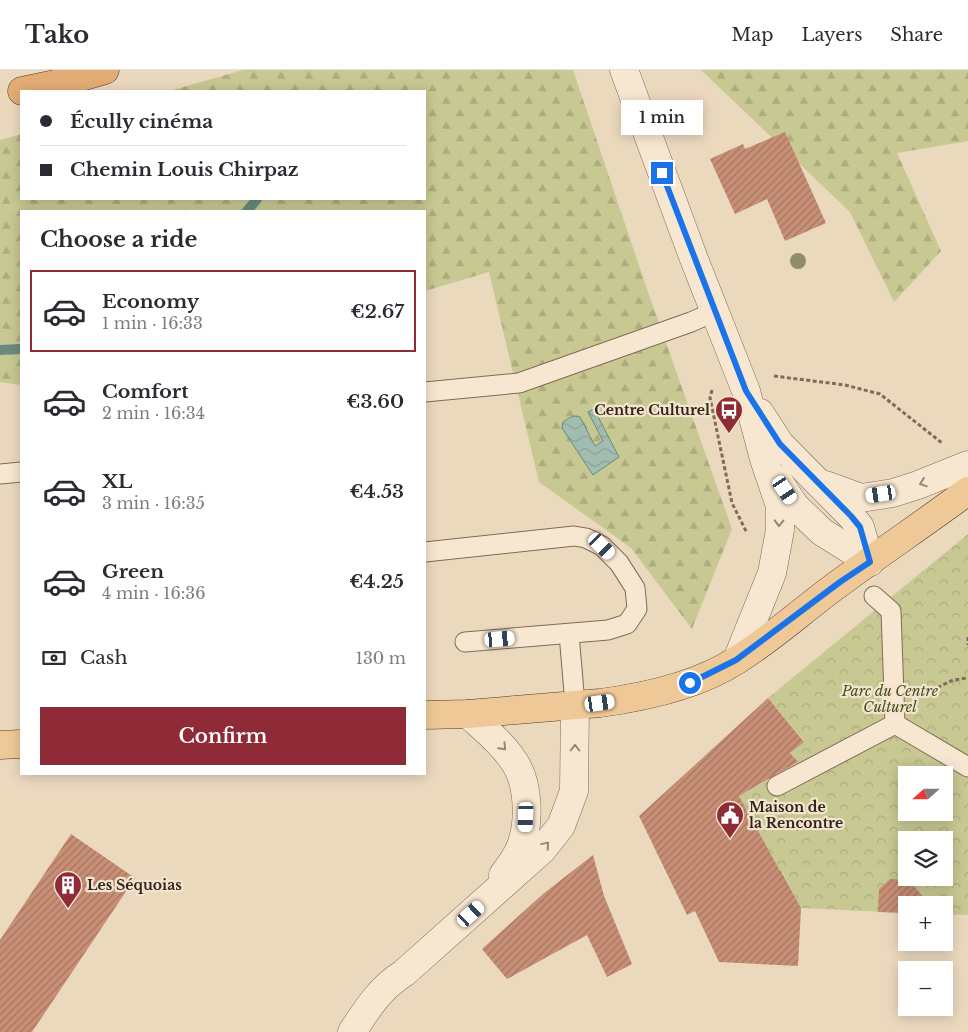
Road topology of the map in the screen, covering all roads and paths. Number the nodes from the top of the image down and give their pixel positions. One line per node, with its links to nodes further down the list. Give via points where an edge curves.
1 (106, 70): 3 (highway)
2 (624, 70): 6 (street)
3 (27, 90)
4 (20, 91): 5 (highway)
5 (0, 96)
6 (716, 311): 8 (street); 9 (lane, via 519,383)
7 (771, 375): 10 (path, via 845,385 880,394)
8 (746, 391): 11 (street); 15 (street, via 780,444)
9 (426, 392)
10 (945, 446)
11 (764, 459): 18 (street, via 795,506 822,532); 24 (street, one-way to 24, via 780,506 780,530 772,573)
12 (968, 465): 15 (street, one-way to 15, via 893,493 861,498)
13 (20, 472): 14 (lane)
14 (0, 474)
15 (819, 483): 18 (street, via 860,527)
16 (968, 491): 18 (main road)
17 (426, 552): 20 (lane, via 574,536 602,546 619,563 635,588 637,609 627,624 608,630)
18 (870, 562): 24 (main road)
19 (874, 596): 30 (lane, via 891,611)
20 (569, 634): 22 (lane); 27 (lane)
21 (968, 637): 23 (path)
22 (465, 642)
23 (968, 645)
24 (736, 660): 27 (main road, via 690,683 622,700)
25 (968, 678): 26 (path, via 953,680)
26 (911, 700)
27 (575, 704): 28 (main road); 35 (street, one-way to 27, via 542,850 561,826 574,792)
28 (468, 714): 29 (main road); 35 (street, one-way to 35, via 515,762 521,775 526,806 522,845)
29 (426, 715)
30 (896, 724): 33 (lane); 34 (lane)
31 (20, 744): 32 (main road)
32 (0, 745)
33 (968, 767)
34 (777, 786)
35 (484, 902): 36 (street, via 404,973 389,982)
36 (352, 1032)

